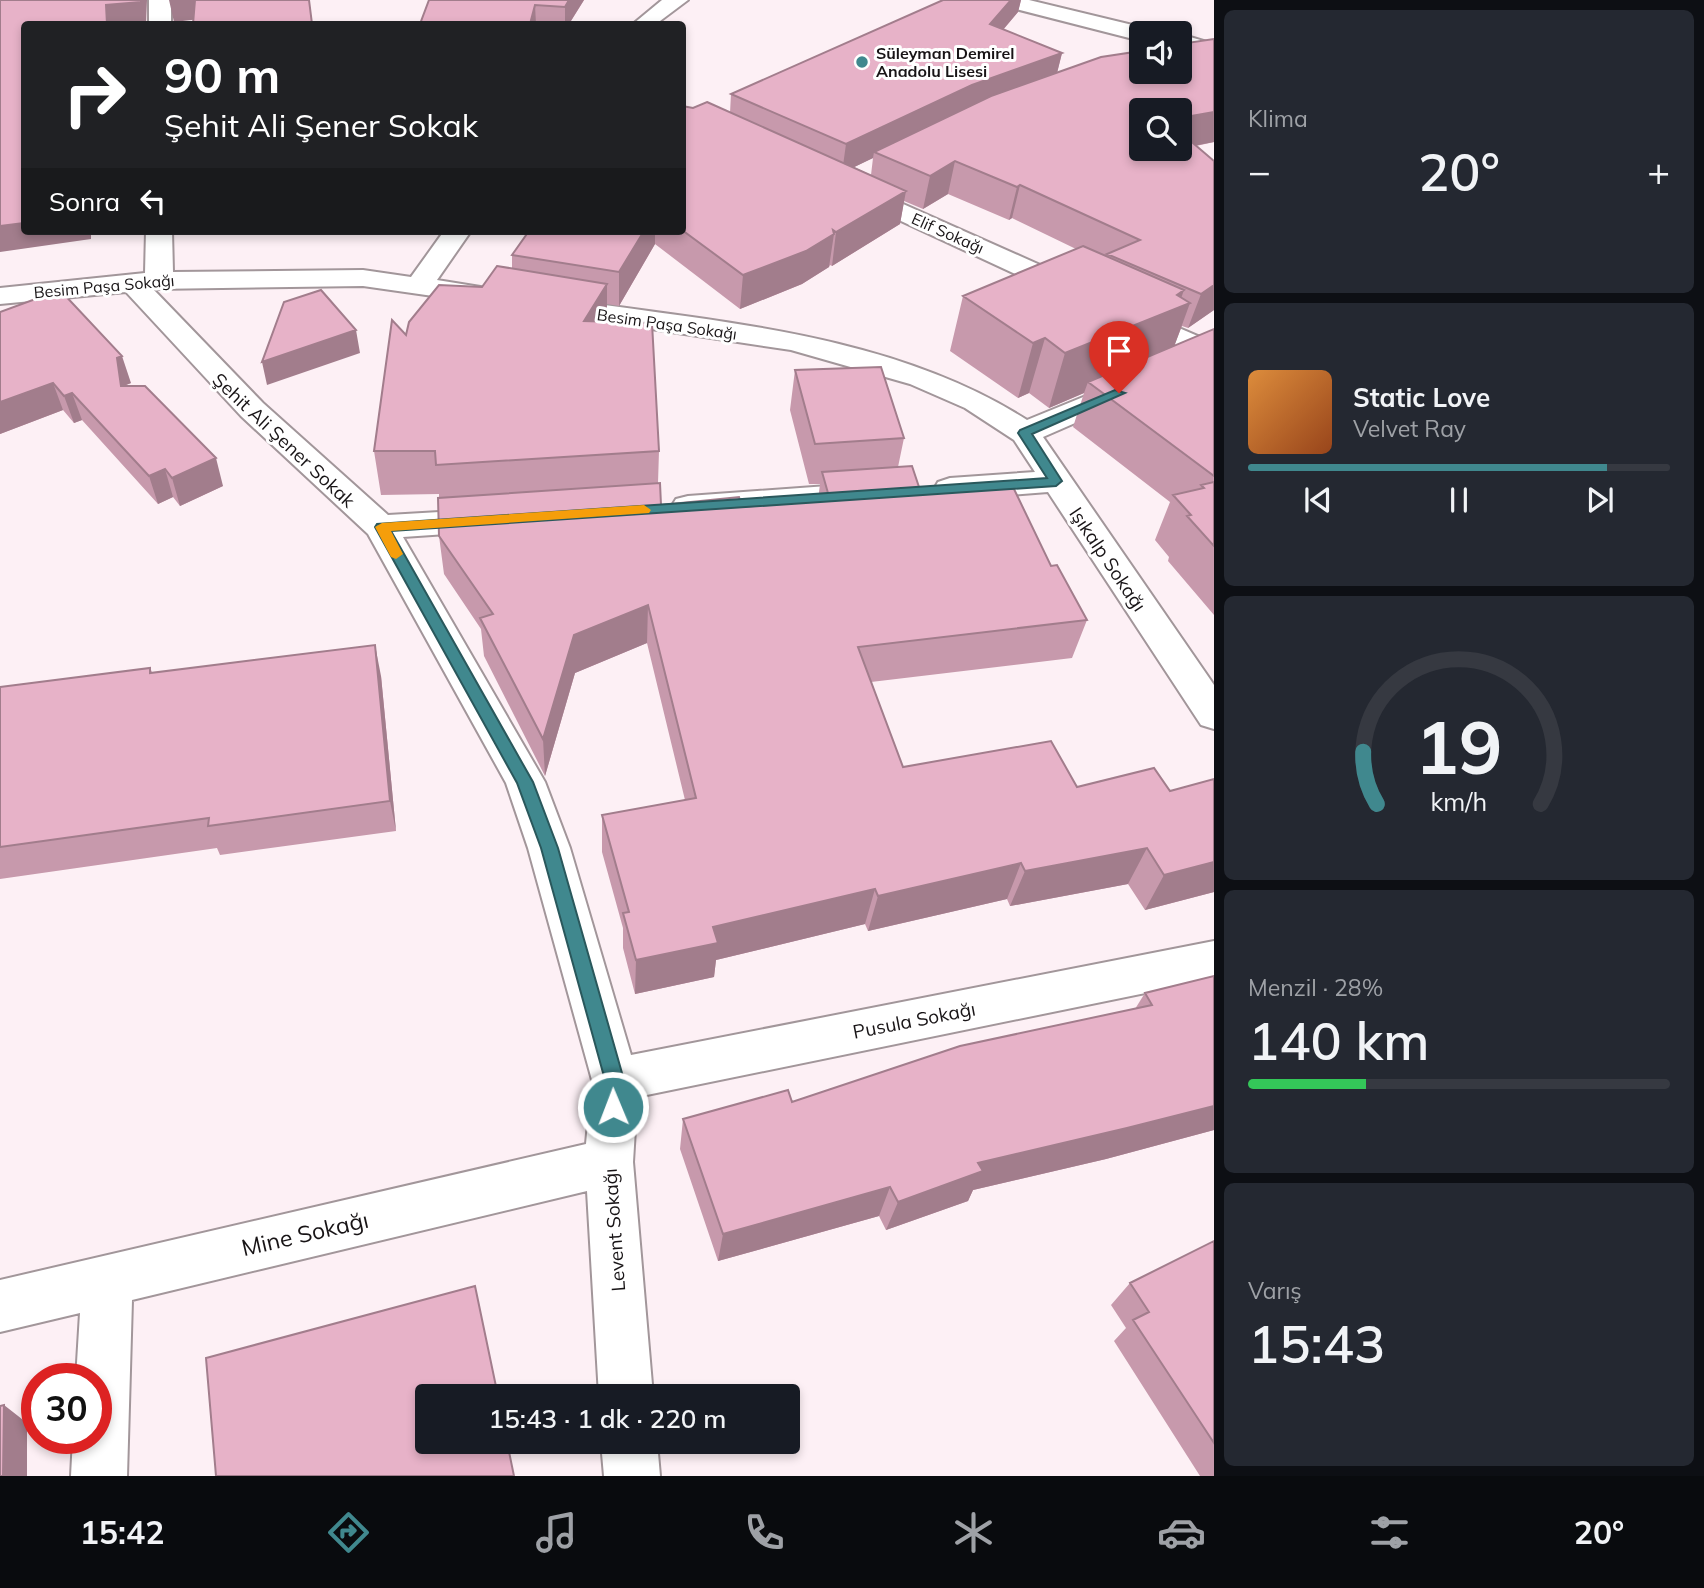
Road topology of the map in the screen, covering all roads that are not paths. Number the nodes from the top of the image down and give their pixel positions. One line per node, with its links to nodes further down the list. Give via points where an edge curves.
1 (160, 0): 4 (street)
2 (677, 0): 5 (street)
3 (1003, 0): 6 (street)
4 (160, 21)
5 (648, 21)
6 (1129, 31)
7 (1214, 37): 8 (street)
8 (1192, 41)
9 (1192, 46): 10 (street)
10 (1214, 51)
11 (867, 173): 17 (street, Elif Sokağı, via 837,182)
12 (158, 235): 14 (street)
13 (455, 235): 15 (street)
14 (146, 281): 15 (street, Besim Paşa Sokağı, via 363,278); 16 (street, Besim Paşa Sokağı); 22 (street, Şehit Ali Şener Sokak, via 209,369 335,489)
15 (420, 284): 18 (street, Besim Paşa Sokağı, via 794,342 921,378 976,401)
16 (0, 296)
17 (1214, 354): 18 (street)
18 (1025, 433): 19 (street, Işıkalp Sokağı)
19 (1056, 481): 20 (street); 23 (street, Işıkalp Sokağı)
20 (657, 509)
21 (519, 518): 22 (street)
22 (382, 527): 25 (street, Levent Sokağı, via 525,782 549,848)
23 (1214, 715)
24 (1214, 960): 25 (street, Pusula Sokağı)
25 (615, 1080): 26 (street, Levent Sokağı)
26 (609, 1161): 27 (street, Mine Sokağı); 29 (street, Levent Sokağı)
27 (107, 1281): 28 (street, Mine Sokağı); 31 (street)
28 (0, 1306)
29 (625, 1384)
30 (630, 1454): 32 (street)
31 (99, 1476)
32 (632, 1476)

